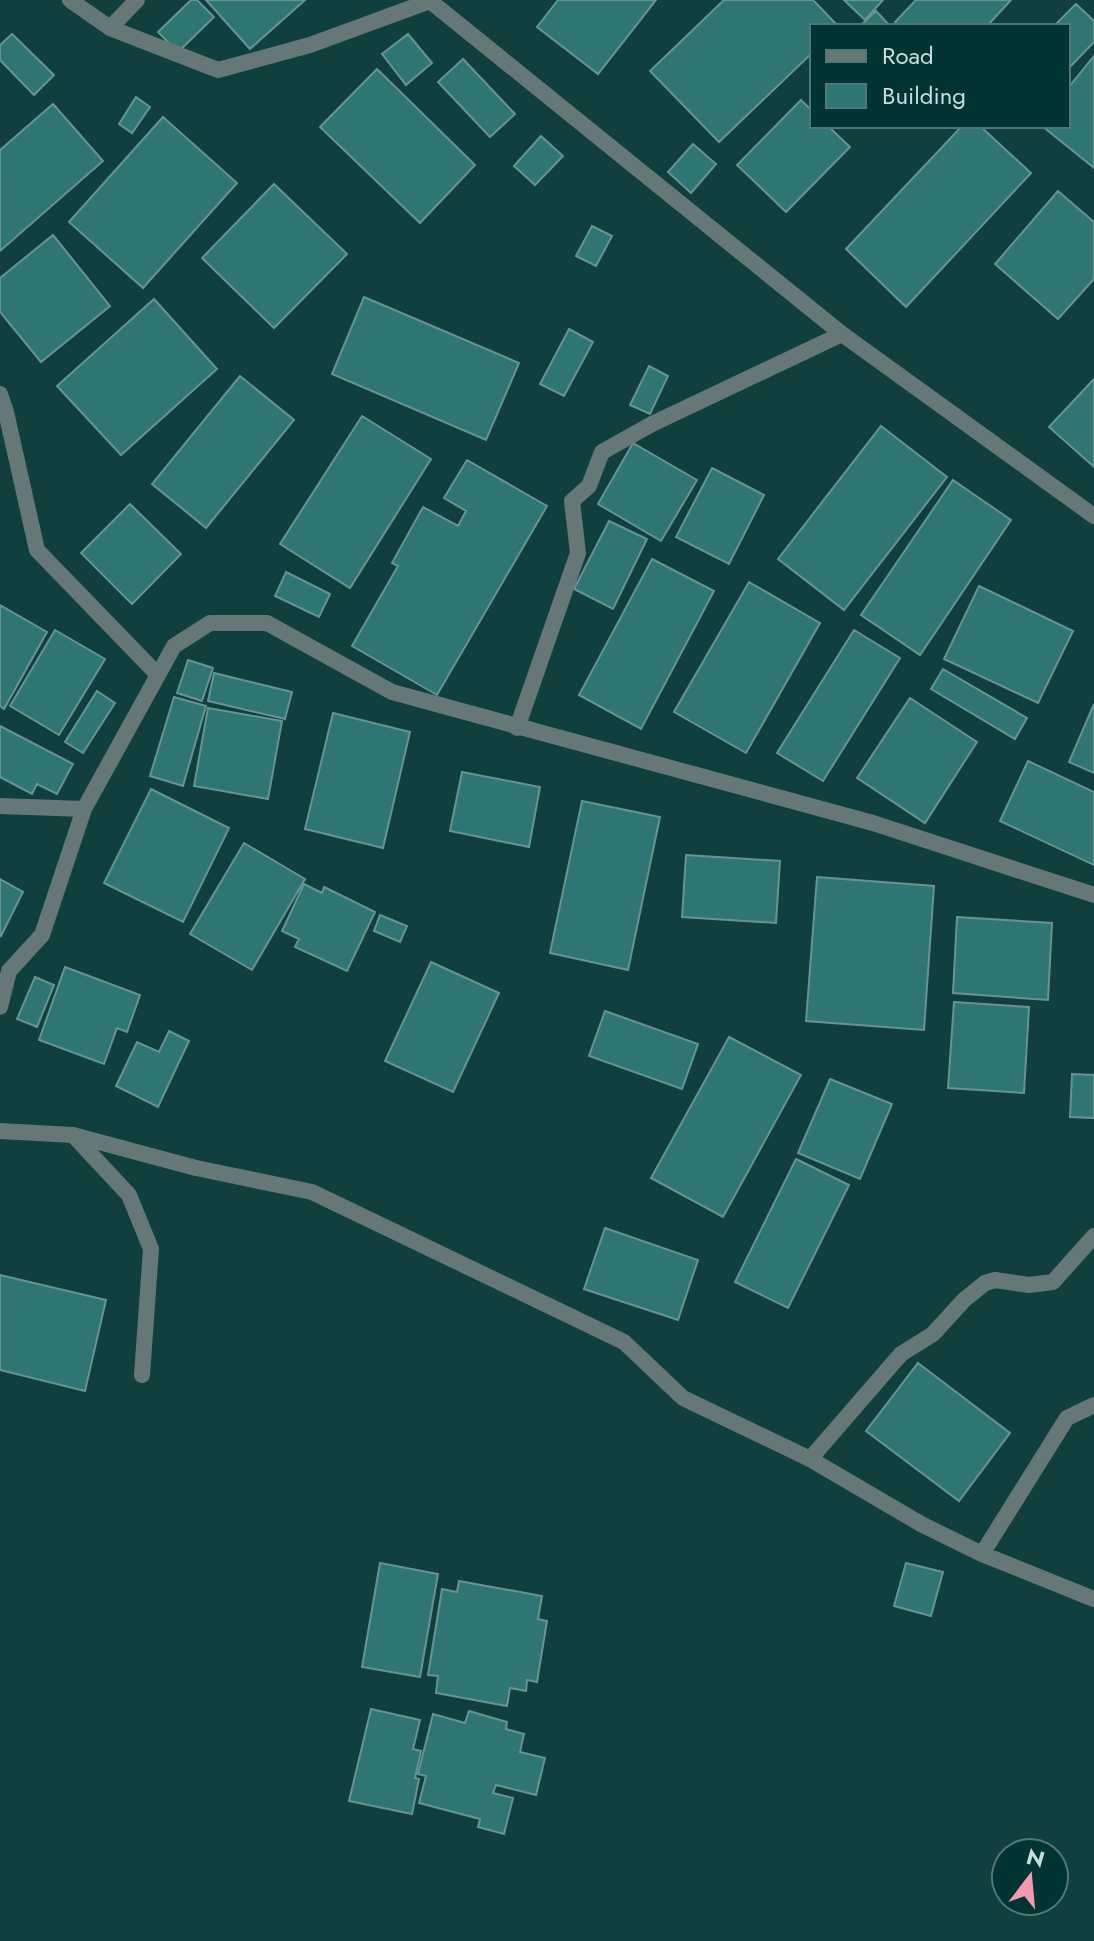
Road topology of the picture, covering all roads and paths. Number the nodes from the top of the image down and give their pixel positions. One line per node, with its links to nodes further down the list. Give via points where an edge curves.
1 (70, 0): 3 (street)
2 (137, 0): 3 (street)
3 (110, 28): 4 (street, via 218,70 310,45 430,1)
4 (842, 334): 6 (street); 8 (street, via 602,452 589,486 572,501 578,553)
5 (0, 394): 7 (street, via 37,550)
6 (1094, 516)
7 (158, 675): 8 (street, via 174,646 210,623 267,623 392,692); 10 (street)
8 (517, 728): 11 (street, via 873,823)
9 (0, 806): 10 (street)
10 (84, 809): 12 (street, via 42,935 9,971)
11 (1094, 895)
12 (0, 1007)
13 (0, 1131): 14 (street)
14 (73, 1135): 16 (street, via 129,1195 151,1249); 18 (street, via 312,1192 624,1342 683,1398)
15 (1094, 1236): 18 (street, via 1053,1282 985,1283 933,1334 901,1354)
16 (142, 1375)
17 (1094, 1405): 19 (street, via 1067,1418)
18 (810, 1459): 19 (street)
19 (982, 1554): 20 (street)
20 (1094, 1599)

